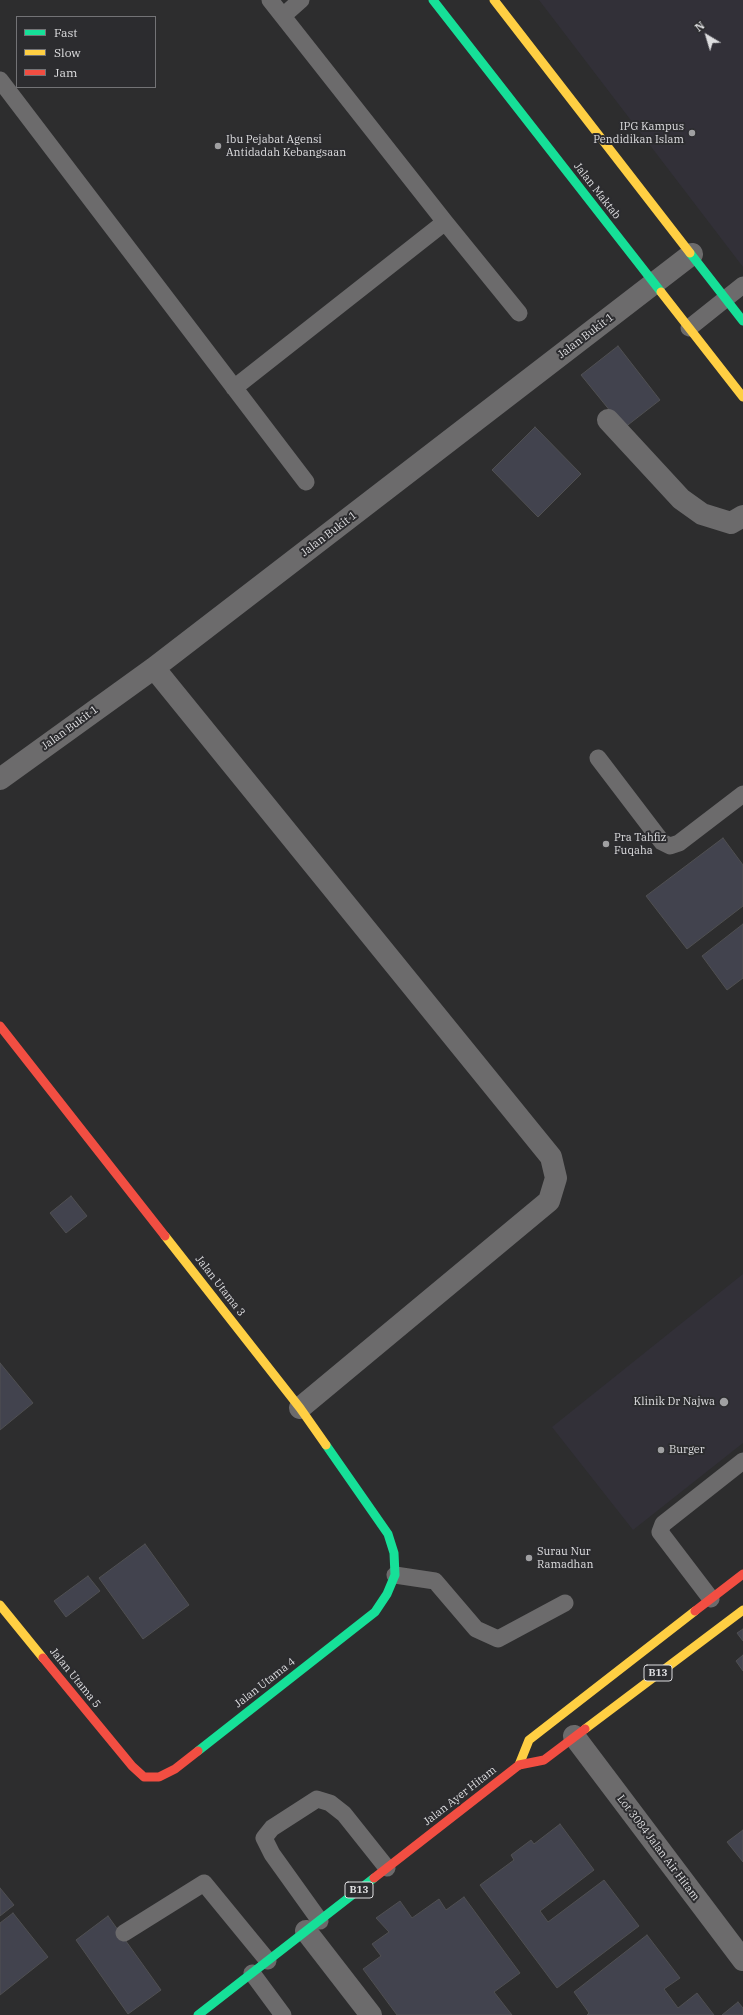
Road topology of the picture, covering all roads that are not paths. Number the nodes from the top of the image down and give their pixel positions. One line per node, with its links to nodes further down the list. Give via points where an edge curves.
1 (270, 0): 5 (lane)
2 (301, 0): 5 (lane)
3 (433, 0): 9 (street, Jalan Maktab)
4 (494, 0): 8 (street)
5 (283, 16): 7 (lane)
6 (0, 80): 16 (lane)
7 (445, 222): 12 (lane); 16 (lane)
8 (692, 254): 9 (street, Jalan Bukit 1); 11 (street)
9 (655, 284): 14 (street, Jalan Maktab); 21 (street, Jalan Bukit 1)
10 (743, 285): 11 (lane)
11 (726, 298): 13 (street); 14 (lane)
12 (519, 313)
13 (743, 321)
14 (689, 328): 15 (street, Jalan Maktab)
15 (737, 378): 17 (street, Jalan Maktab)
16 (234, 388): 19 (lane)
17 (743, 397)
18 (608, 420): 20 (street, via 681,499 702,514 731,523)
19 (306, 482)
20 (743, 516)
21 (154, 668): 23 (street, Jalan Bukit 1); 26 (street, via 551,1157 556,1178 548,1201)
22 (598, 758): 24 (lane, via 662,842 670,846 679,843)
23 (0, 779)
24 (743, 794)
25 (0, 1026): 26 (street, Jalan Utama 3)
26 (300, 1408): 29 (street, Jalan Utama 3, via 388,1534 394,1553)
27 (743, 1461): 30 (lane, via 663,1524 660,1532)
28 (743, 1574): 30 (street)
29 (395, 1575): 31 (lane, via 435,1582 476,1629 498,1639); 36 (street, Jalan Utama 4, via 375,1612 175,1769 159,1777 144,1777)
30 (711, 1599): 35 (street, via 529,1740)
31 (565, 1603)
32 (0, 1605): 36 (street, Jalan Utama 5)
33 (743, 1610): 34 (street, Jalan Ayer Hitam / B13)
34 (574, 1736): 35 (street, Jalan Ayer Hitam / B13, via 544,1760); 41 (street, Lot 3084 Jalan Air Hitam)
35 (519, 1765): 37 (street, Jalan Ayer Hitam / B13)
36 (132, 1766)
37 (387, 1868): 38 (street, Jalan Ayer Hitam / B13); 38 (lane, via 344,1814 330,1803 317,1799 272,1828 264,1838)
38 (313, 1926): 40 (street, Jalan Ayer Hitam / B13); 45 (street)
39 (124, 1933): 40 (lane, via 204,1882)
40 (268, 1960): 42 (street, Jalan Ayer Hitam / B13)
41 (743, 1960)
42 (252, 1973): 43 (street, Jalan Ayer Hitam / B13); 44 (lane)
43 (198, 2015)
44 (283, 2015)
45 (371, 2015)

